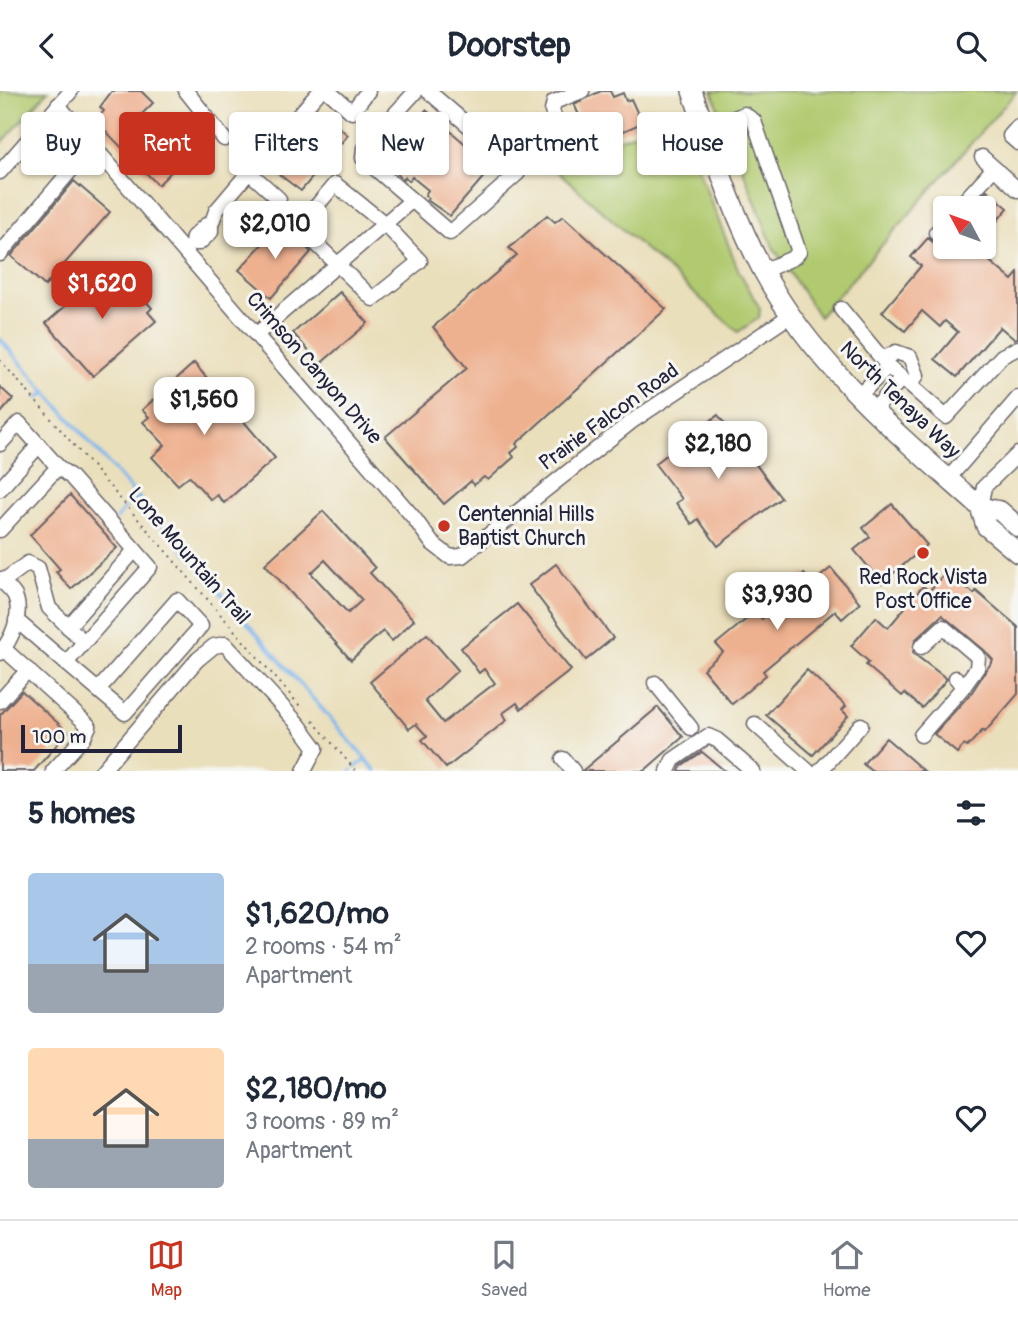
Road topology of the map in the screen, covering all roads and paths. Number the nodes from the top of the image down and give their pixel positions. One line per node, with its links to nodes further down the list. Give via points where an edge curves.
1 (71, 91): 10 (street)
2 (186, 91): 17 (street)
3 (320, 91): 12 (street)
4 (328, 91): 5 (street, via 352,112)
5 (368, 91)
6 (416, 91): 30 (street, via 364,148 363,158)
7 (428, 91): 30 (street, via 519,173 450,233)
8 (582, 91): 13 (street, via 554,102)
9 (692, 91): 14 (main road, North Tenaya Way)
10 (58, 105): 11 (street, Crimson Canyon Drive); 22 (street)
11 (64, 112)
12 (302, 112)
13 (552, 112)
14 (700, 112)
15 (747, 116): 35 (street, via 754,121 799,252)
16 (1018, 127): 18 (street, via 1010,136)
17 (224, 139)
18 (1018, 143)
19 (105, 157): 32 (street, Crimson Canyon Drive)
20 (982, 157): 21 (street)
21 (994, 168): 27 (street); 28 (street)
22 (0, 172)
23 (67, 175): 33 (street)
24 (246, 175): 32 (street, via 216,211 211,232)
25 (252, 175): 29 (street)
26 (722, 175): 35 (main road, North Tenaya Way)
27 (1018, 190)
28 (969, 196)
29 (279, 199)
30 (411, 201): 31 (street)
31 (385, 223): 34 (street); 34 (street, via 420,261 373,299); 34 (street, via 335,184 299,227)
32 (189, 247): 38 (street, Crimson Canyon Drive)
33 (0, 254)
34 (339, 264): 38 (street)
35 (763, 271): 37 (main road, North Tenaya Way)
36 (841, 309): 41 (street)
37 (791, 315): 43 (main road, North Tenaya Way); 57 (street, Prairie Falcon Road, via 631,422)
38 (257, 334): 57 (street, Crimson Canyon Drive, via 432,543 441,553)
39 (1018, 348): 42 (street, via 1002,356 946,417)
40 (0, 360): 69 (path, Lone Mountain Trail)
41 (885, 363): 42 (street); 42 (street, via 896,352 910,357 917,375); 43 (street)
42 (906, 382): 45 (street)
43 (859, 397): 45 (main road, North Tenaya Way)
44 (1018, 398): 50 (street)
45 (873, 411): 50 (main road, North Tenaya Way)
46 (0, 444): 47 (street, via 19,423)
47 (39, 445): 49 (street); 51 (street)
48 (1018, 453): 52 (street, via 984,487)
49 (58, 467): 54 (street); 55 (street)
50 (948, 479): 52 (main road, North Tenaya Way)
51 (0, 489)
52 (980, 507): 53 (main road, North Tenaya Way, via 1000,511); 56 (main road, North Tenaya Way, via 986,526)
53 (1018, 527)
54 (1, 528)
55 (135, 550): 60 (street); 61 (street, via 150,567)
56 (1018, 553)
57 (456, 558)
58 (1, 580): 59 (street, via 15,595); 60 (street, via 28,563 38,568 50,608)
59 (16, 620): 63 (street); 64 (street)
60 (68, 627): 61 (street)
61 (84, 642): 64 (street)
62 (921, 647): 74 (street, via 943,627 978,657 977,668 960,682)
63 (2, 651): 65 (street)
64 (66, 663): 67 (street)
65 (28, 670): 68 (street); 76 (street, via 89,726)
66 (655, 683): 73 (street)
67 (98, 690): 67 (street, via 125,713 201,626 177,600)
68 (0, 701)
69 (303, 710)
70 (312, 720): 79 (path)
71 (755, 724): 83 (street)
72 (861, 725): 84 (street)
73 (691, 728)
74 (921, 735)
75 (563, 759): 80 (street)
76 (52, 771)
77 (102, 771): 78 (street, via 197,660 214,646 225,644 316,748)
78 (304, 771)
79 (356, 771)
80 (573, 771)
81 (668, 771): 82 (street, via 673,760 708,736)
82 (753, 771)
83 (808, 771)
84 (820, 771)

